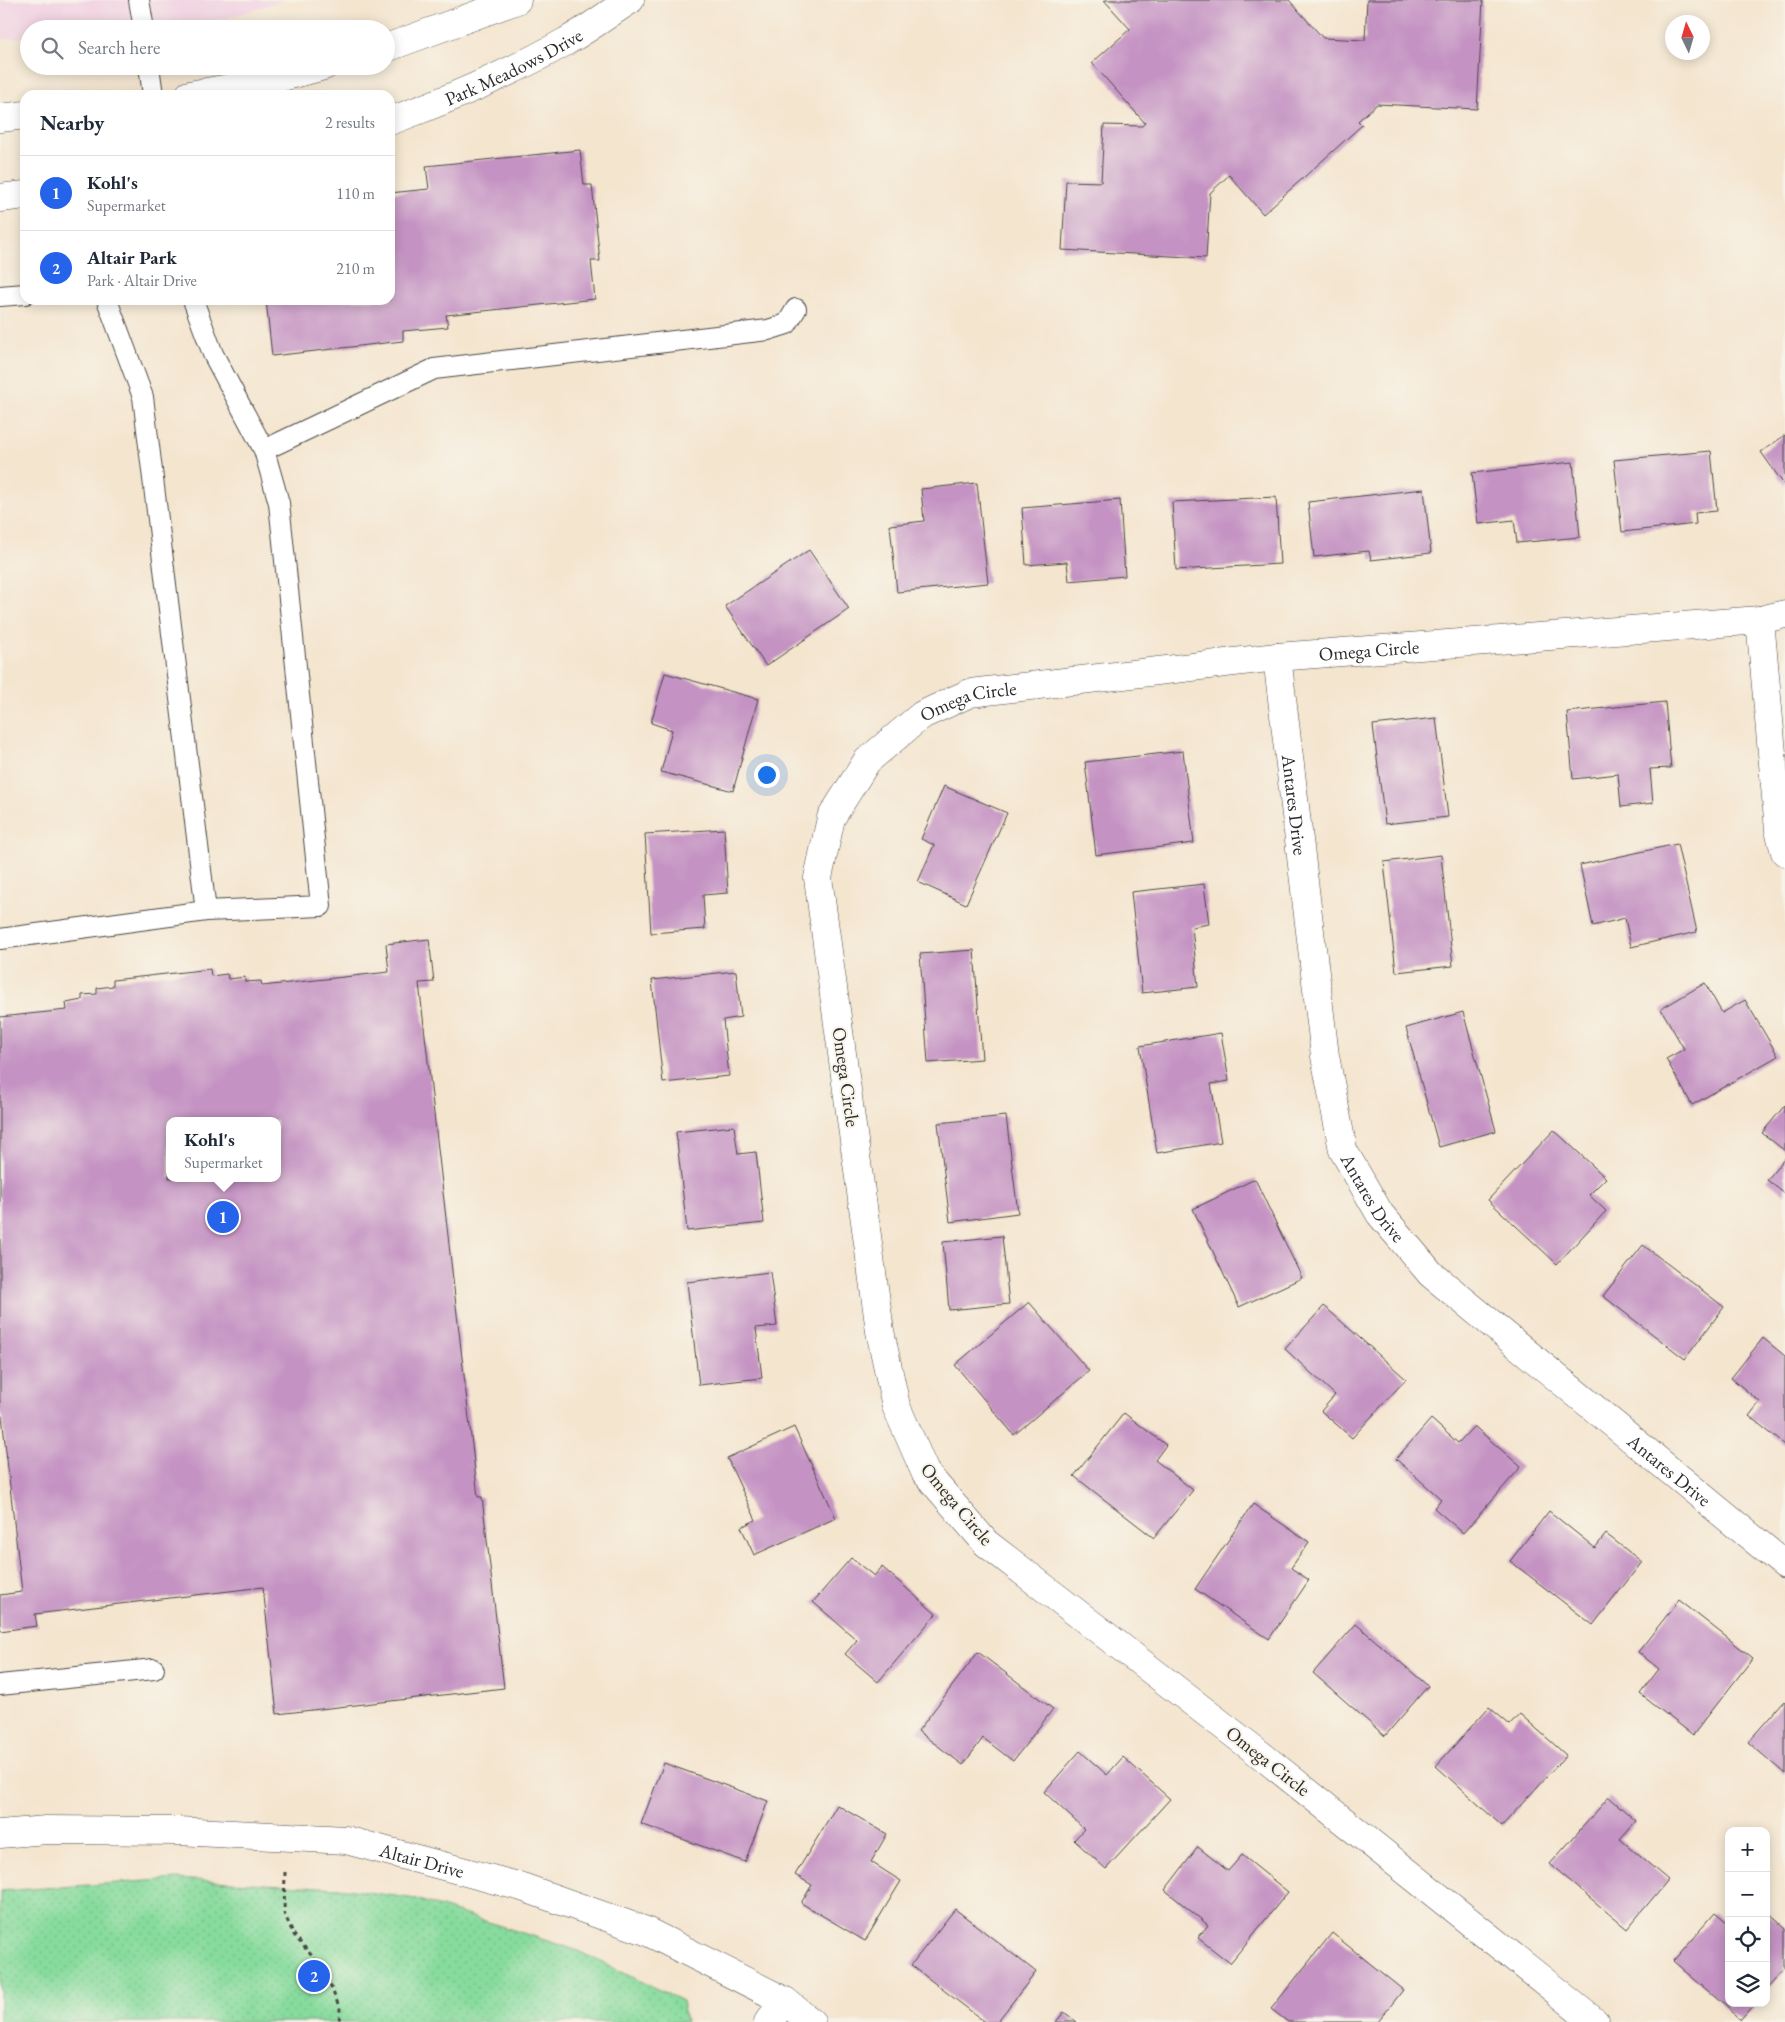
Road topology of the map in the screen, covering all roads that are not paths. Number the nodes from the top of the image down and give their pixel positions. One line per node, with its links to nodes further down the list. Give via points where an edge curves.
1 (139, 0): 4 (lane)
2 (517, 0): 5 (street)
3 (630, 0): 12 (street, Park Meadows Drive, via 566,42 506,74)
4 (142, 20)
5 (395, 45)
6 (150, 75): 8 (lane)
7 (290, 75): 9 (street)
8 (152, 90)
9 (218, 90)
10 (20, 116): 11 (street)
11 (0, 118)
12 (395, 119)
13 (20, 196): 14 (street)
14 (0, 198)
15 (20, 294): 16 (lane)
16 (0, 296)
17 (110, 305): 24 (lane, via 143,397)
18 (195, 305): 20 (lane, via 213,354)
19 (796, 309): 20 (lane, via 787,324 768,330 434,369)
20 (264, 450): 24 (lane, via 279,503 321,906)
21 (1772, 617): 22 (street, Omega Circle); 23 (street, via 1779,830)
22 (1277, 657): 26 (street, Antares Drive, via 1325,1056 1343,1150 1380,1214 1431,1274); 33 (street, Omega Circle, via 970,693 922,715 867,760 831,818 818,878 880,1331 896,1406 925,1472 986,1543 1256,1751)
23 (1785, 852)
24 (206, 912): 25 (lane)
25 (0, 939)
26 (1785, 1564)
27 (154, 1670): 28 (lane)
28 (0, 1685)
29 (0, 1834): 30 (street, Altair Drive, via 46,1830 178,1831 346,1840 522,1887 646,1931)
30 (784, 2001): 31 (street); 32 (street, Altair Drive)
31 (768, 2022)
32 (811, 2022)
33 (1595, 2022)

